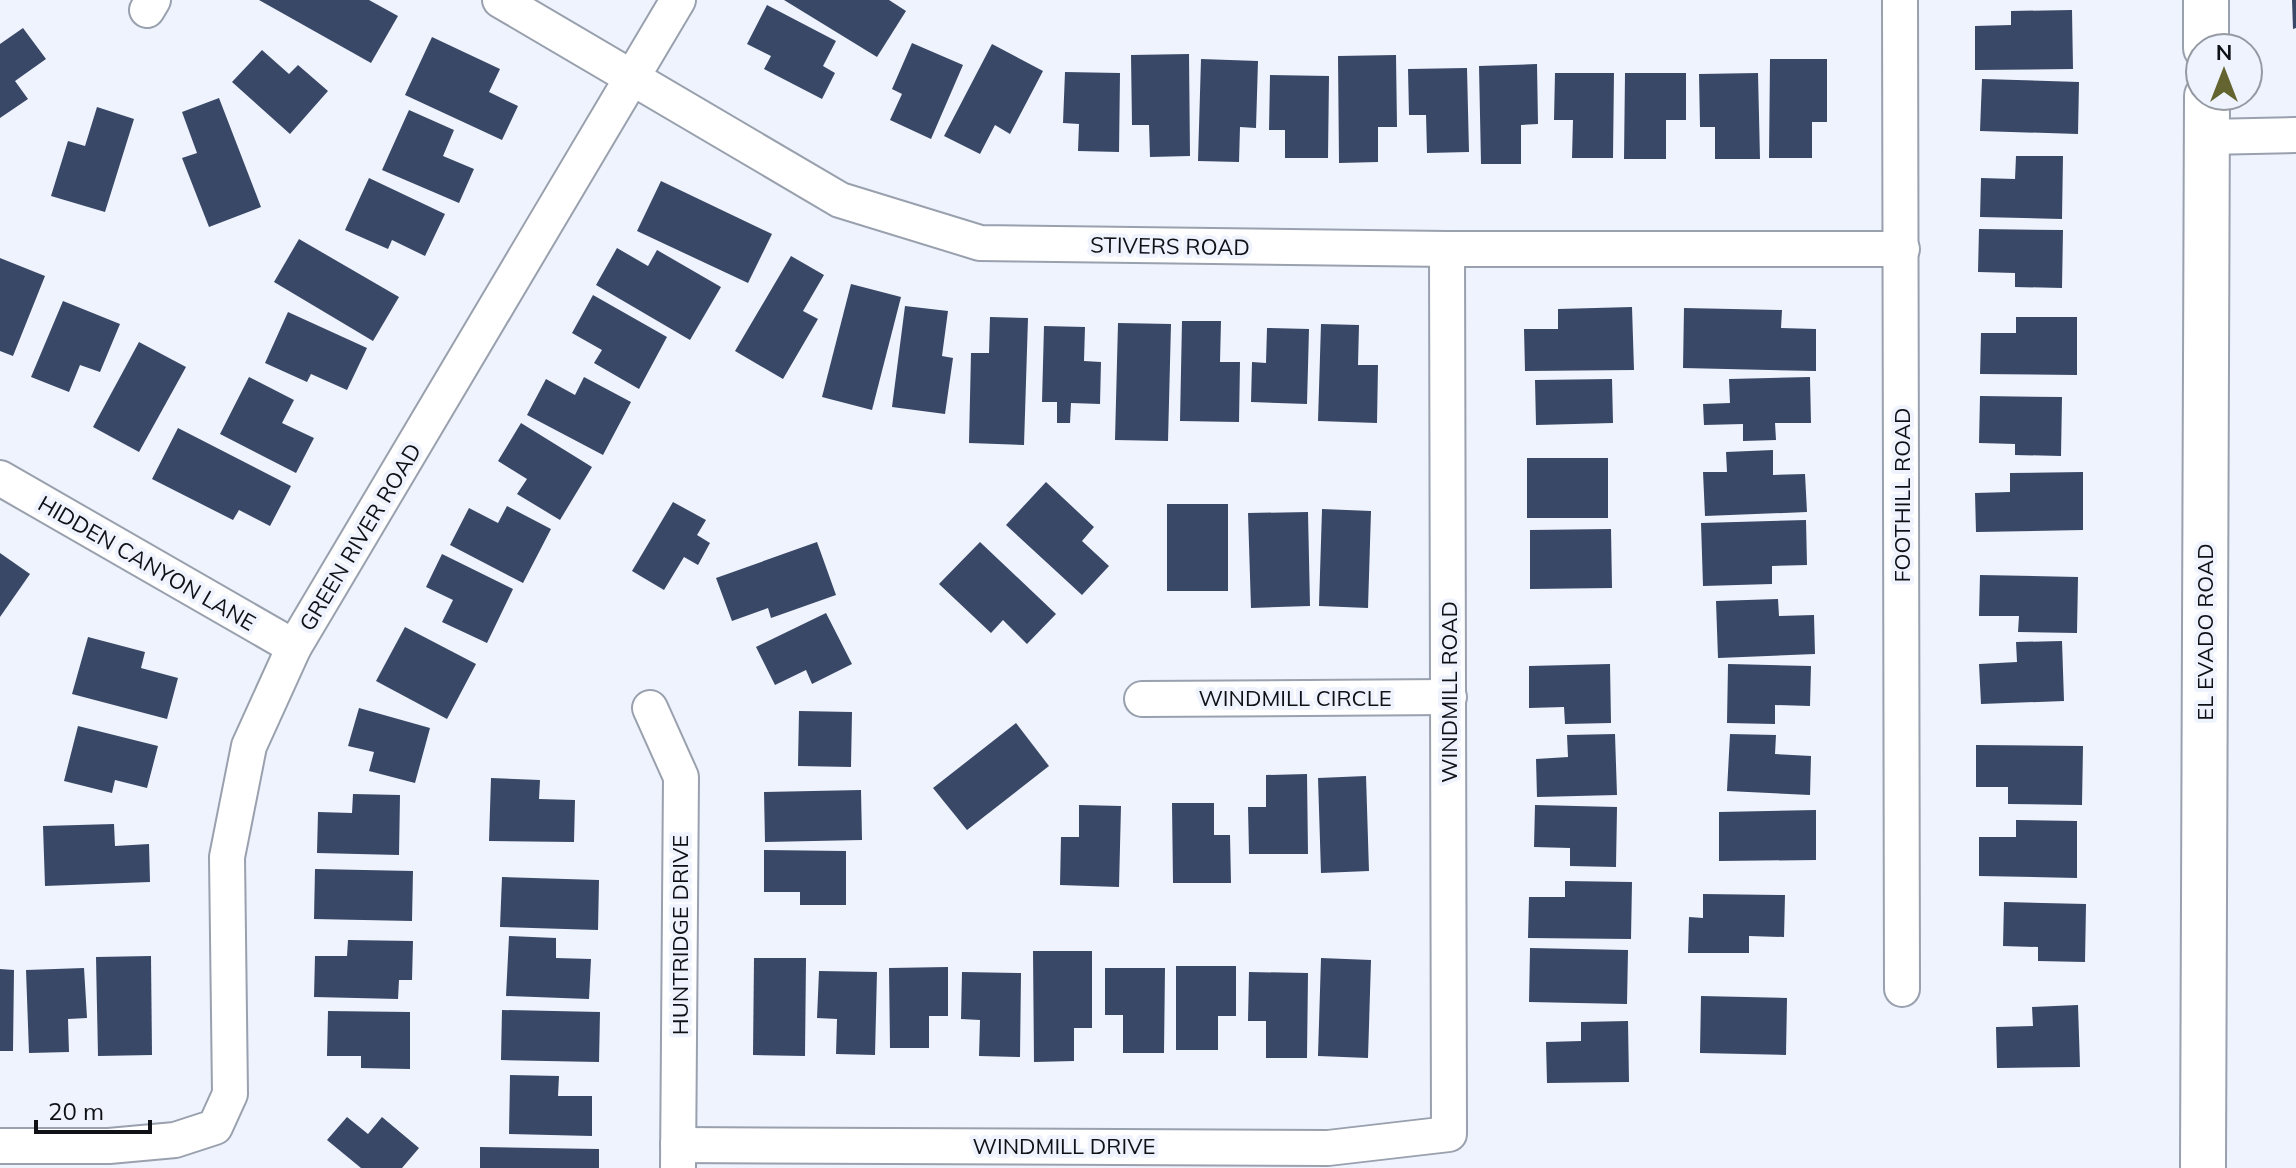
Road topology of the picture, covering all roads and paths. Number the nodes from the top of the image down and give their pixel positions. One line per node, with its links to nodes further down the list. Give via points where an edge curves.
1 (500, 0): 6 (street, STIVERS ROAD)
2 (678, 0): 6 (street, GREEN RIVER ROAD)
3 (1900, 0): 10 (street, FOOTHILL ROAD)
4 (2206, 0): 5 (main road)
5 (2206, 32)
6 (631, 78): 9 (street, STIVERS ROAD, via 840,200 980,243); 12 (street, GREEN RIVER ROAD)
7 (2207, 116): 8 (street); 20 (main road, EL EVADO ROAD)
8 (2296, 135)
9 (1447, 249): 10 (street, STIVERS ROAD); 13 (street, WINDMILL ROAD)
10 (1902, 249): 16 (street, FOOTHILL ROAD)
11 (0, 478): 12 (street, HIDDEN CANYON LANE)
12 (294, 647): 18 (street, GREEN RIVER ROAD, via 249,746 227,857 230,1094 215,1127 175,1140 109,1146)
13 (1449, 697): 14 (street, WINDMILL CIRCLE); 17 (street, WINDMILL ROAD)
14 (1142, 699)
15 (650, 708): 19 (street, HUNTRIDGE DRIVE, via 681,777)
16 (1902, 989)
17 (1449, 1134): 19 (street, WINDMILL DRIVE, via 1328,1148)
18 (0, 1146)
19 (678, 1156)
20 (2203, 1168)

